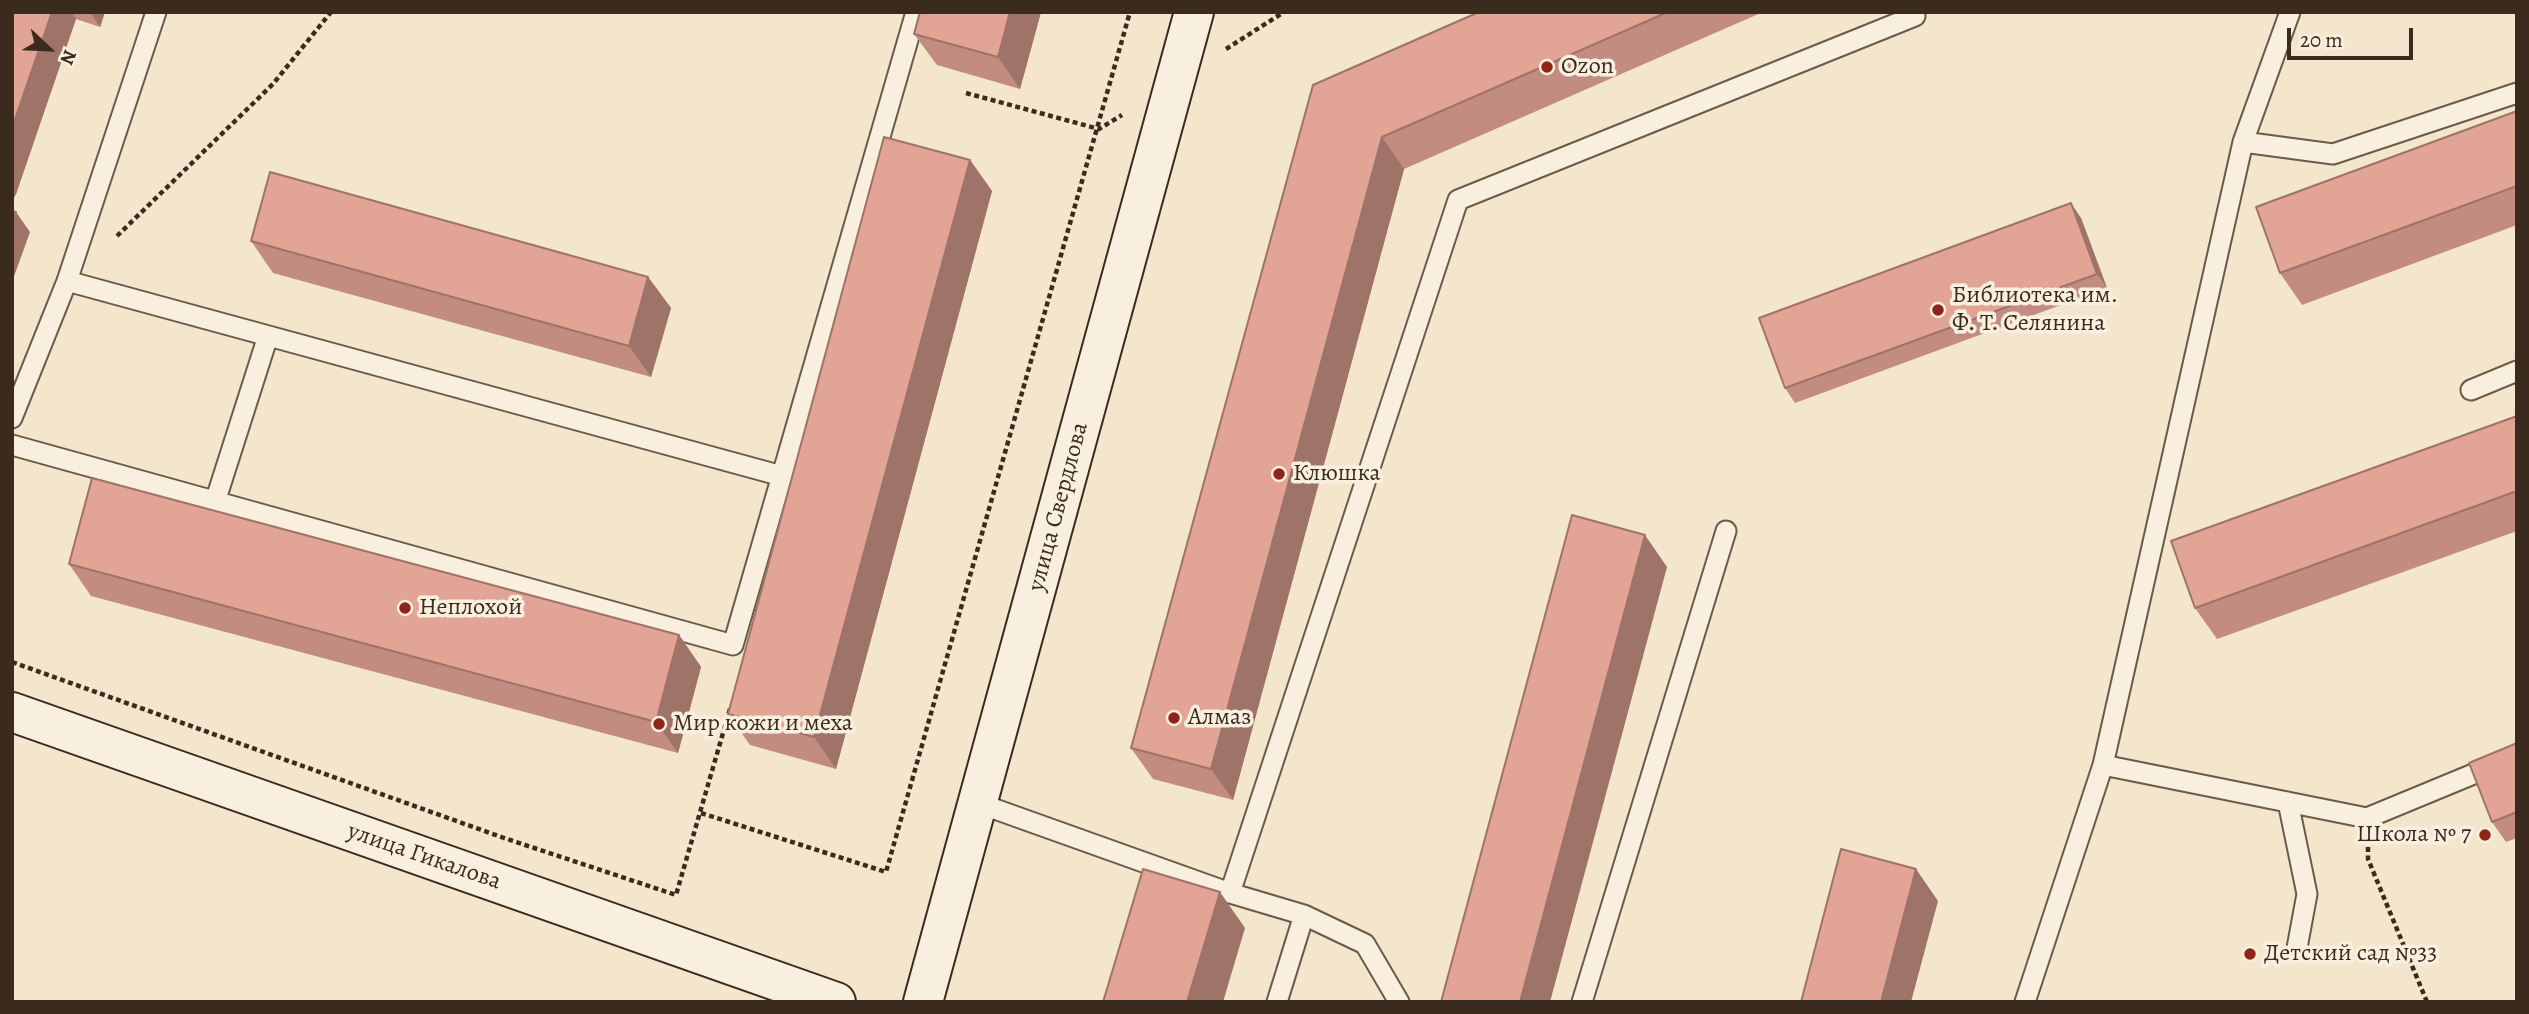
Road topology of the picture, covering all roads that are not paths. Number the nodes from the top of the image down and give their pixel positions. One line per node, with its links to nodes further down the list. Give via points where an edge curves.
1 (156, 12): 8 (lane)
2 (916, 12): 14 (lane)
3 (1194, 12): 21 (main road, улица Свердлова)
4 (2290, 12): 7 (lane)
5 (1917, 14): 22 (lane, via 1458,200)
6 (2517, 93): 7 (lane, via 2333,154)
7 (2243, 142): 19 (lane)
8 (68, 281): 9 (lane); 12 (lane)
9 (268, 336): 14 (lane); 15 (lane)
10 (2517, 371): 11 (lane)
11 (2472, 390)
12 (12, 418)
13 (12, 445): 15 (lane)
14 (782, 476): 15 (lane, via 733,645)
15 (215, 502)
16 (1726, 531): 29 (lane)
17 (12, 712): 25 (main road, улица Гикалова)
18 (2517, 756): 20 (lane, via 2367,818)
19 (2103, 765): 20 (lane); 30 (lane)
20 (2288, 802): 24 (lane, via 2307,894)
21 (978, 803): 22 (lane); 26 (main road, улица Свердлова)
22 (1230, 893): 23 (lane)
23 (1304, 915): 27 (lane); 28 (lane, via 1365,944)
24 (2297, 948)
25 (836, 1002)
26 (923, 1002)
27 (1277, 1002)
28 (1399, 1002)
29 (1582, 1002)
30 (2025, 1002)

